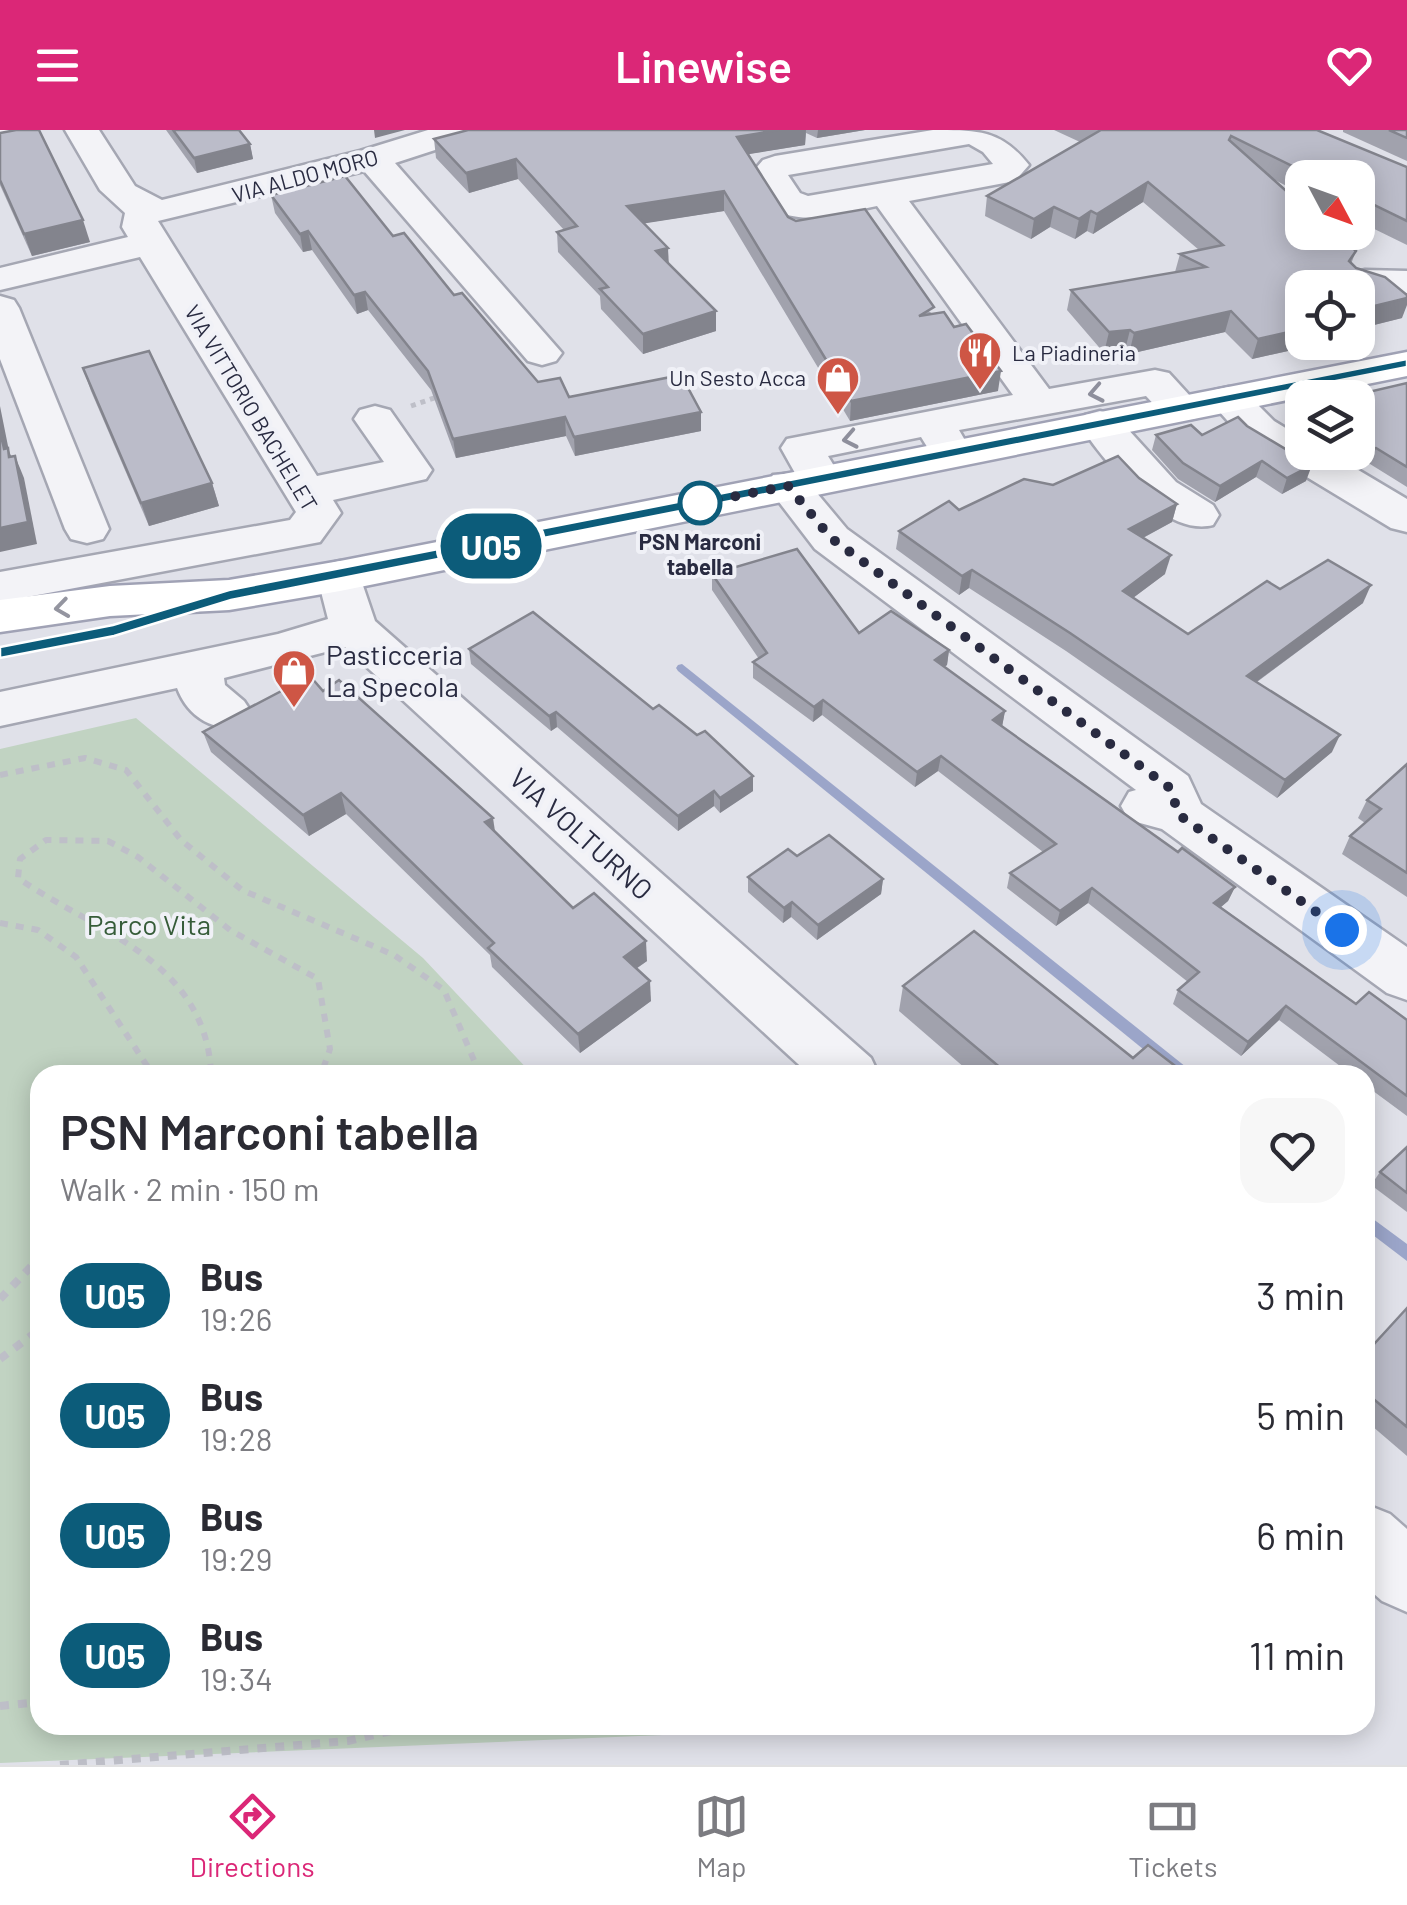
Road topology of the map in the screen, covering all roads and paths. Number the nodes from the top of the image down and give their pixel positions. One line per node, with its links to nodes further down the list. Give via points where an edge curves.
1 (82, 130): 5 (street, VIA VITTORIO BACHELET)
2 (463, 130): 3 (street, VIA ALDO MORO)
3 (372, 159): 5 (street, VIA ALDO MORO, via 181,209); 10 (street)
4 (886, 194): 4 (street, via 1003,174 1011,165 1000,146 970,134 810,159 775,166 769,174 787,201 807,207); 14 (street)
5 (148, 227): 6 (street, VIA ALDO MORO); 20 (street, VIA VITTORIO BACHELET)
6 (0, 279)
7 (1375, 281): 8 (street)
8 (1407, 282)
9 (0, 308): 23 (street)
10 (542, 352)
11 (1402, 368): 13 (main road)
12 (443, 395): 16 (path)
13 (1229, 399): 15 (main road); 22 (street, via 1259,430)
14 (1039, 403): 15 (street, one-way to 14, via 1155,382); 18 (street)
15 (1181, 409): 17 (main road)
16 (374, 420): 20 (street, via 411,470)
17 (1100, 424): 18 (main road); 21 (street, via 1162,492)
18 (942, 438): 19 (street, via 802,448)
19 (804, 482): 24 (main road); 35 (street, via 831,538 1048,702 1037,728 1150,808 1179,815)
20 (306, 492): 25 (street, VIA VITTORIO BACHELET, via 319,514 304,532)
21 (1197, 515)
22 (1407, 518)
23 (87, 529)
24 (340, 576): 26 (main road); 28 (street)
25 (0, 587)
26 (229, 595): 27 (main road, one-way to 27); 29 (main road, via 114,630)
27 (0, 616)
28 (353, 628): 30 (street); 40 (street, VIA VOLTURNO)
29 (0, 652)
30 (199, 667): 31 (street); 32 (street, via 202,692)
31 (0, 709)
32 (227, 713)
33 (0, 775): 39 (path, via 84,758 126,770 181,840 242,890 394,954 444,990)
34 (0, 923): 36 (path, via 38,930 76,957)
35 (1407, 976)
36 (146, 1065)
37 (211, 1065): 38 (path, via 210,1042 170,972 130,939 51,904 18,878 20,859 46,840 108,841 138,857 230,930 318,979 330,1049)
38 (324, 1065)
39 (476, 1065)
40 (839, 1065)
41 (30, 1268): 42 (path)
42 (0, 1299)
43 (30, 1336): 44 (path)
44 (0, 1359)
45 (1375, 1548): 46 (street)
46 (1407, 1576)
47 (30, 1703): 48 (path)
48 (0, 1706)
49 (374, 1735): 50 (path)
50 (60, 1765)

